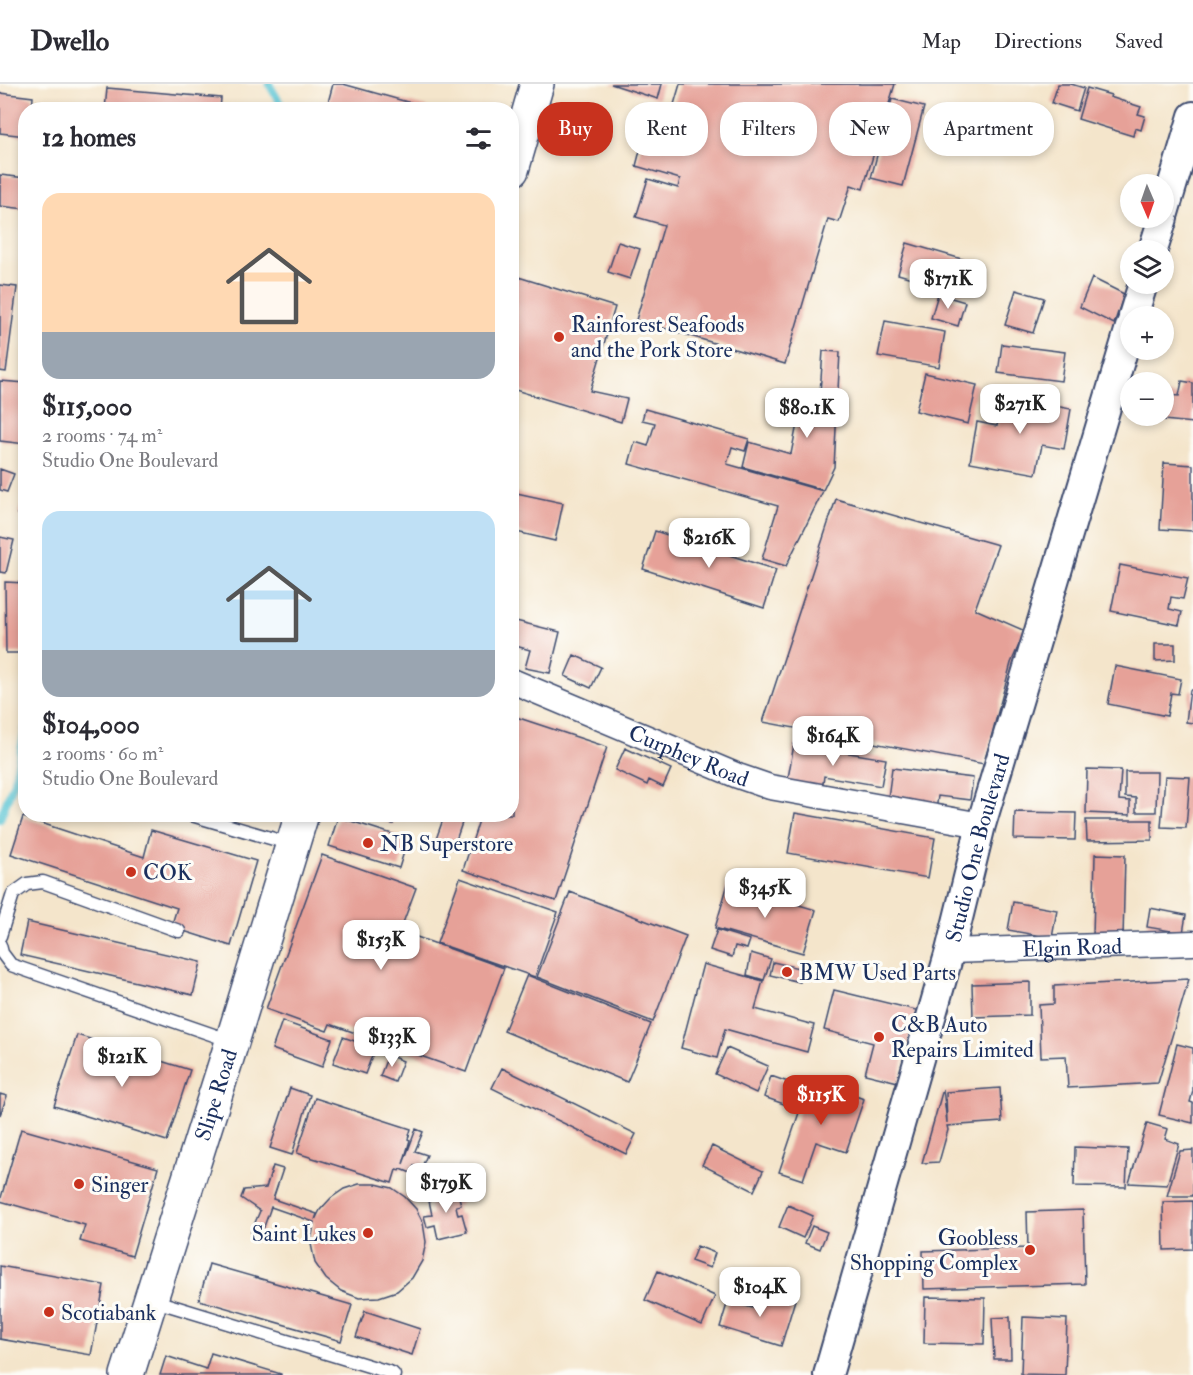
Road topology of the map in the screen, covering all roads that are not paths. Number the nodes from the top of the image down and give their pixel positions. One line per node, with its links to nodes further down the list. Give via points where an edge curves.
1 (537, 84): 3 (main road)
2 (1193, 116): 4 (street)
3 (519, 146)
4 (1174, 180)
5 (1120, 360): 8 (street, Studio One Boulevard)
6 (519, 684): 8 (street, Curphey Road, via 770,787)
7 (246, 822): 9 (lane)
8 (981, 825): 14 (street, Studio One Boulevard)
9 (297, 829): 15 (main road, Slipe Road)
10 (179, 931): 11 (lane, via 43,882 27,884 13,894)
11 (0, 936)
12 (1193, 943): 14 (street, Elgin Road)
13 (0, 945): 15 (lane, via 11,965)
14 (951, 951): 19 (street, Studio One Boulevard)
15 (232, 1042): 16 (main road, Slipe Road)
16 (151, 1299): 17 (main road, Slipe Road); 18 (lane)
17 (128, 1375)
18 (394, 1375)
19 (828, 1375)

